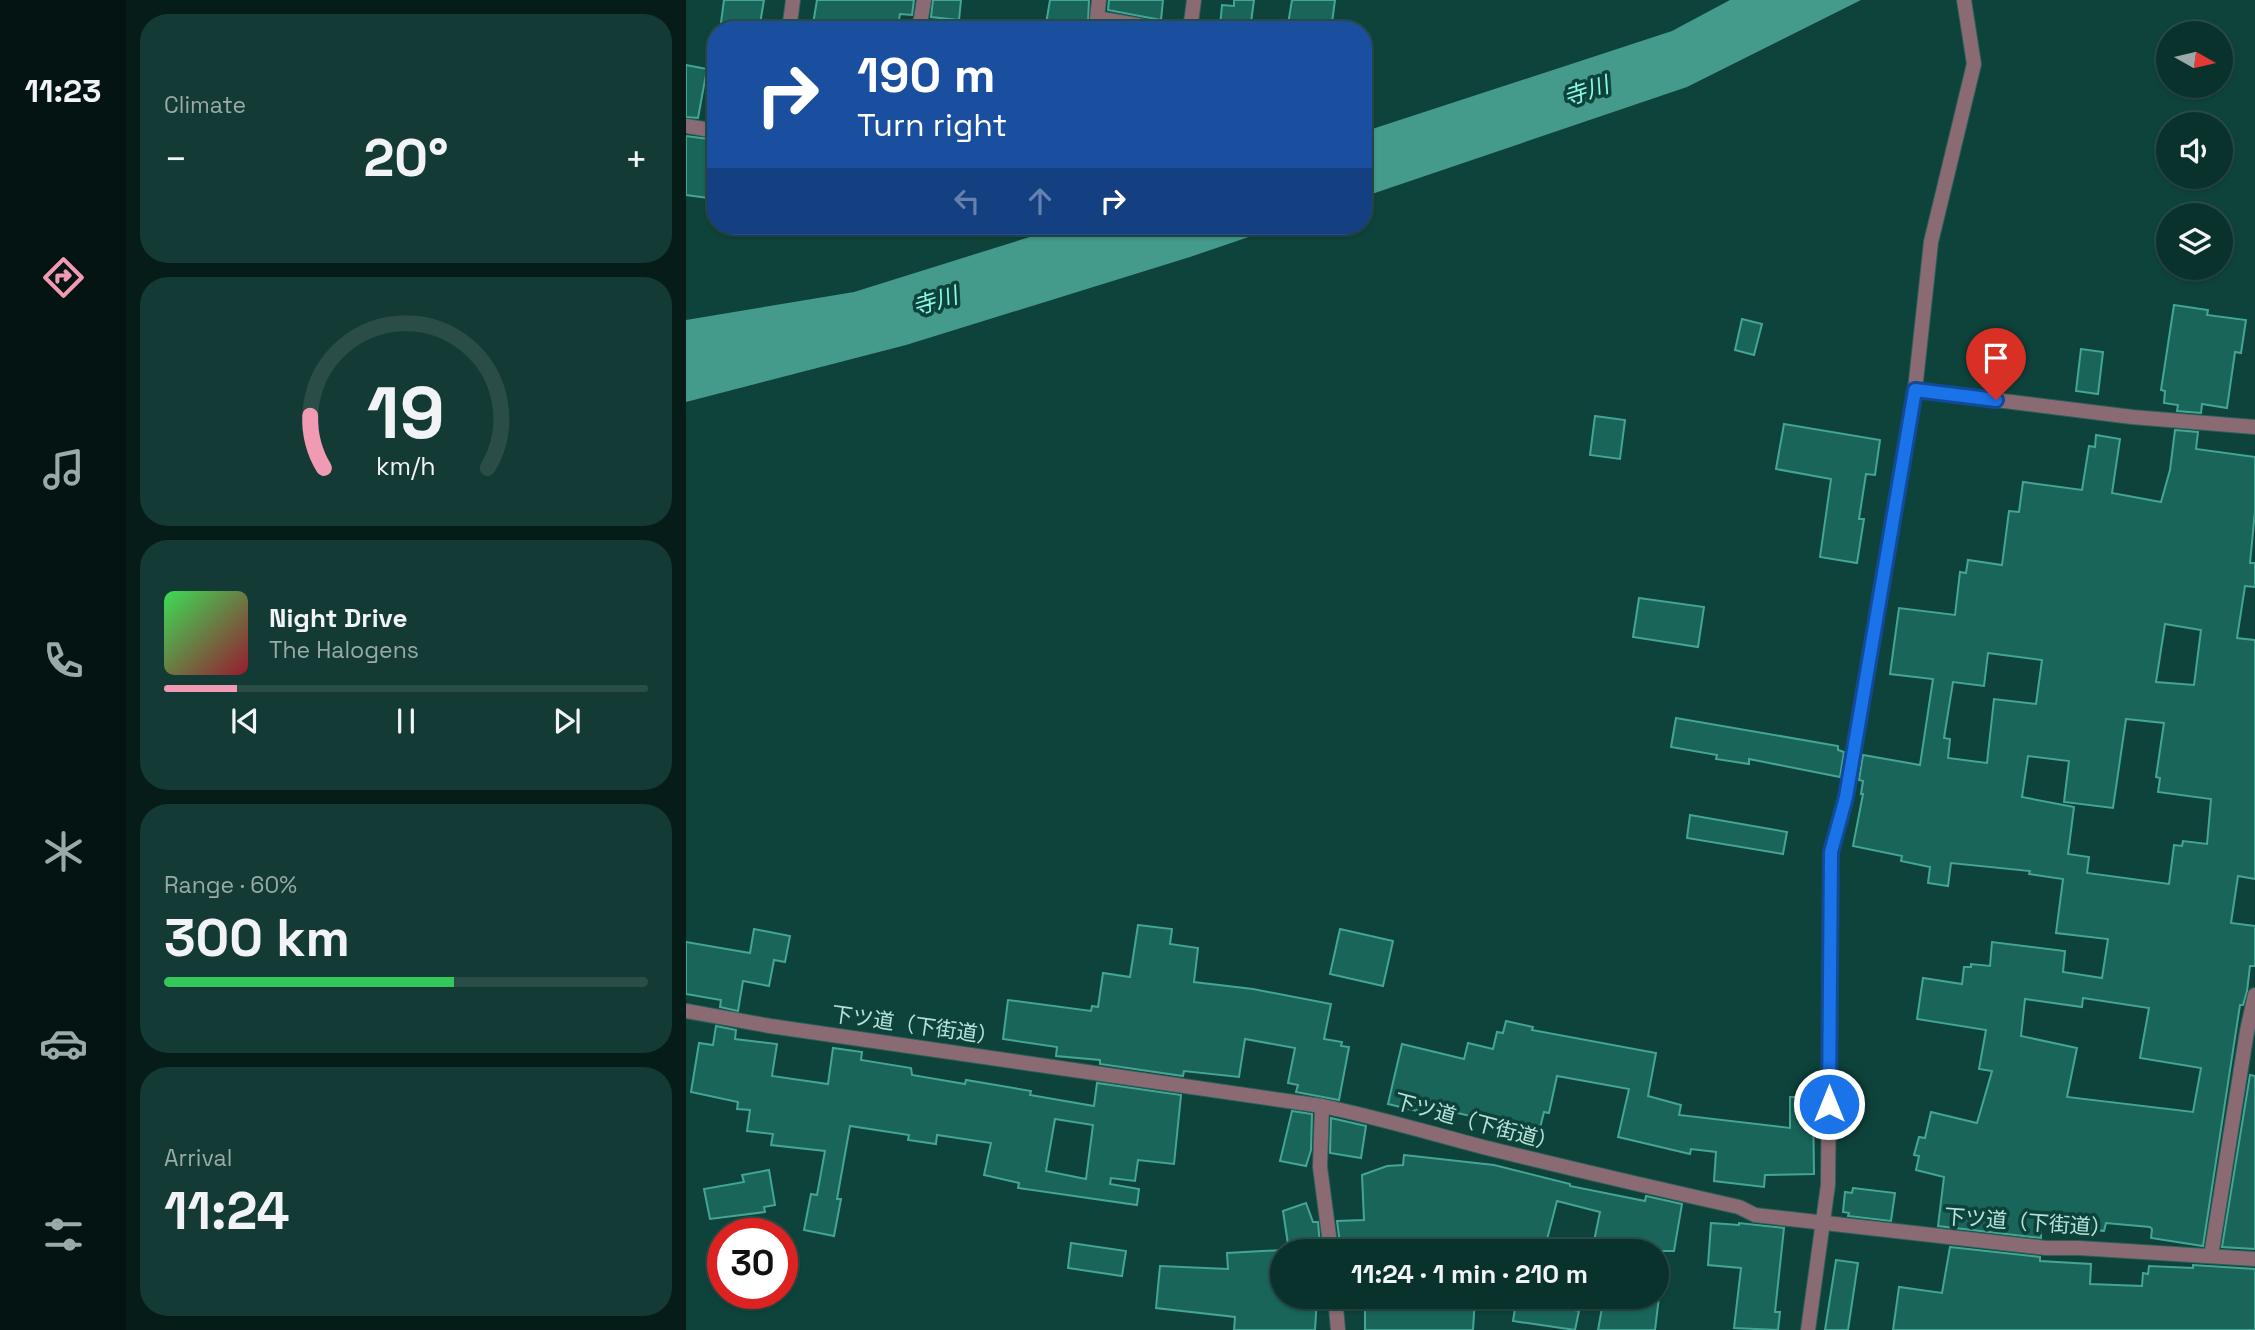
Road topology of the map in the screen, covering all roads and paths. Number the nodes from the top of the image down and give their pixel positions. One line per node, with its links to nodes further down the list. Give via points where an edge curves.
1 (793, 0): 6 (street)
2 (924, 0): 7 (street)
3 (1099, 0): 8 (street, via 1097,18)
4 (1194, 0): 9 (street)
5 (1964, 0): 12 (street, via 1974,64 1931,242)
6 (790, 21)
7 (920, 21)
8 (1114, 21)
9 (1191, 21)
10 (686, 126): 11 (street)
11 (707, 130)
12 (1915, 390): 13 (street); 17 (street, via 1846,797 1831,852 1828,1185)
13 (2255, 427)
14 (2255, 995): 19 (street)
15 (686, 1011): 16 (street, 下ツ道（下街道）)
16 (1322, 1106): 17 (street, 下ツ道（下街道）, via 1739,1207 1755,1215); 18 (street, via 1320,1167)
17 (1822, 1224): 19 (street, 下ツ道（下街道）, via 2046,1248); 23 (street)
18 (1329, 1239)
19 (2211, 1256): 20 (street, 下ツ道（下街道）)
20 (2255, 1259)
21 (1336, 1309): 22 (street)
22 (1338, 1330)
23 (1808, 1330)

